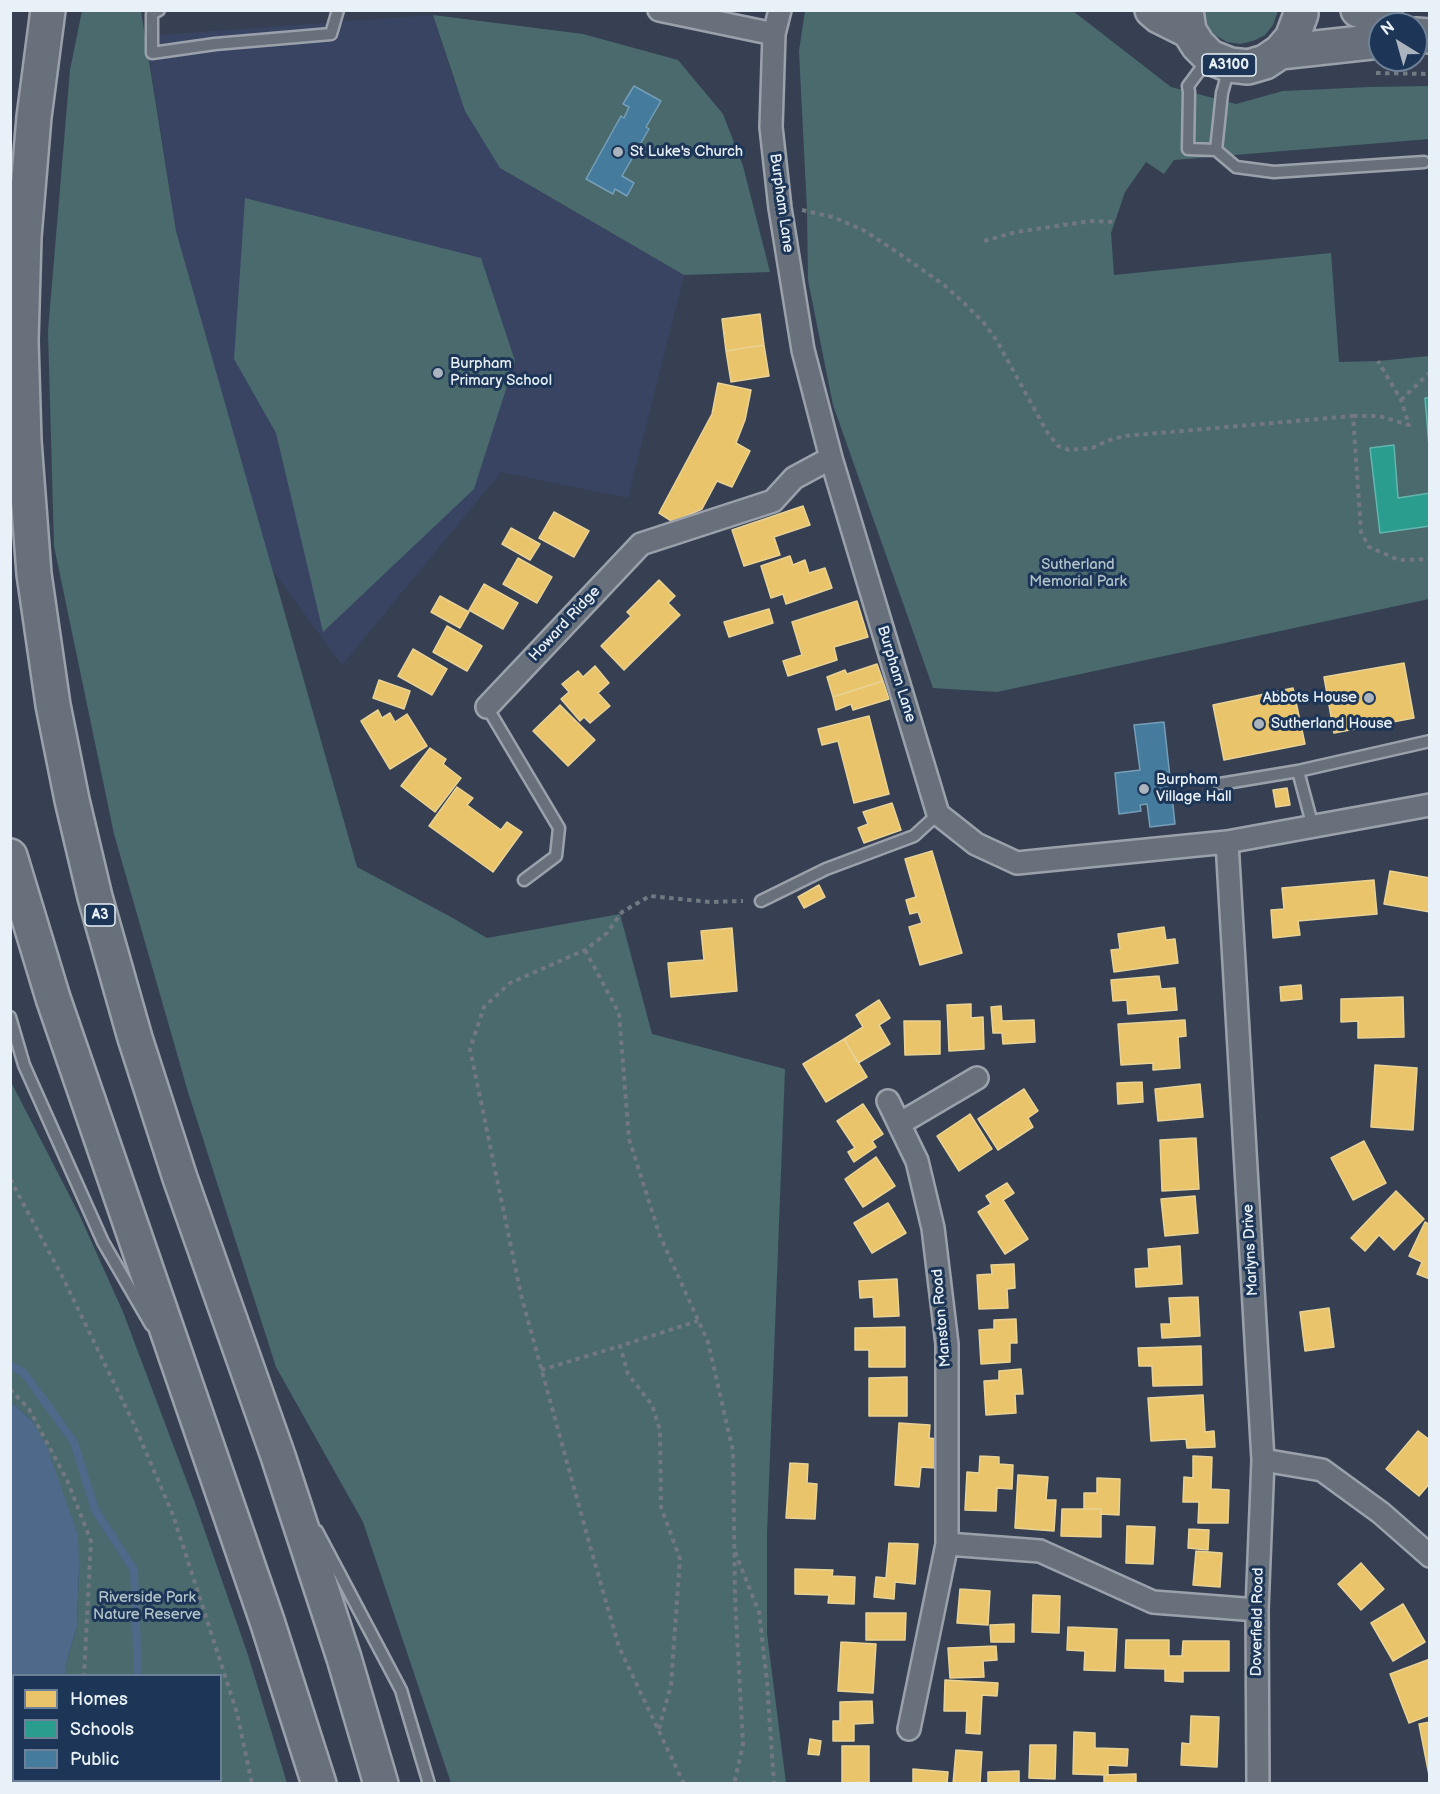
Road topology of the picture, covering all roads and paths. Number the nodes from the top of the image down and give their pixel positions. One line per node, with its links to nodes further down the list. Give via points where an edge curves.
1 (48, 10): 46 (main road, A3, via 24,237 21,341 34,574 53,705 95,897 135,1038)
2 (159, 10): 3 (lane, via 152,14 152,53 331,34)
3 (338, 10)
4 (659, 10): 9 (street)
5 (780, 10): 9 (street, Burpham Lane)
6 (1152, 10): 8 (main road, A3100)
7 (1300, 10): 11 (main road, via 1292,39)
8 (1188, 21): 12 (main road, A3100, via 1198,45)
9 (774, 34): 15 (street, Burpham Lane, via 771,127)
10 (1368, 43): 11 (main road, A3100)
11 (1280, 52): 12 (main road, A3100, via 1248,67)
12 (1220, 61): 13 (lane, via 1222,93); 13 (lane, via 1188,86 1188,149)
13 (1216, 150): 14 (lane, via 1236,167 1274,172)
14 (1424, 162)
15 (780, 208): 21 (path, via 807,210 862,230 944,285 984,323 1047,432 1058,446 1069,450 1092,448 1124,436); 22 (street, Burpham Lane, via 803,350)
16 (1117, 222): 17 (path, via 1091,221 1016,232)
17 (984, 242)
18 (1378, 361): 20 (path)
19 (1430, 372): 20 (path)
20 (1401, 400): 21 (path, via 1409,425 1379,416)
21 (1353, 416): 23 (path, via 1361,532 1369,547 1399,560)
22 (831, 458): 24 (street, Howard Ridge, via 794,478 773,501 640,544); 29 (street, Burpham Lane)
23 (1430, 559)
24 (487, 707): 33 (lane, Howard Ridge, via 559,828 556,856)
25 (1430, 741): 26 (lane)
26 (1298, 771): 27 (lane); 30 (lane)
27 (1220, 784)
28 (1430, 806): 30 (street)
29 (938, 814): 31 (street, via 976,844 1017,863); 34 (lane, via 914,836 826,869)
30 (1313, 827): 31 (street)
31 (1227, 842): 47 (street, Marlyns Drive)
32 (10, 856): 44 (main road, via 52,998)
33 (524, 880)
34 (761, 901): 35 (path, via 710,902 650,896 622,912)
35 (585, 951): 41 (path, via 619,1013 629,1139 660,1236); 43 (path, via 510,983 484,1007 470,1049 520,1295)
36 (10, 1017): 44 (lane, via 24,1065 103,1242)
37 (977, 1078): 39 (street)
38 (888, 1101): 39 (street, Manston Road)
39 (899, 1124): 48 (street, Manston Road, via 917,1161 933,1228 947,1344)
40 (10, 1179): 55 (path, via 128,1412 173,1515 237,1713)
41 (699, 1321): 42 (path); 49 (path, via 708,1342 733,1451)
42 (620, 1346): 43 (path); 54 (path, via 628,1374 652,1405 660,1430 661,1507 680,1559 671,1685)
43 (541, 1370): 54 (path, via 619,1647)
44 (187, 1388): 56 (main road)
45 (10, 1389): 52 (path, via 28,1409 67,1480 91,1541)
46 (278, 1456): 57 (main road, A3); 58 (lane, via 401,1690)
47 (1263, 1460): 50 (street, via 1322,1470 1381,1513); 51 (street, Doverfield Road)
48 (947, 1544): 51 (street, via 1040,1551 1154,1602); 53 (street, Manston Road)
49 (734, 1549): 60 (path, via 743,1744); 61 (path, via 759,1612)
50 (1430, 1556)
51 (1257, 1610): 62 (street, Doverfield Road)
52 (84, 1674)
53 (909, 1729)
54 (659, 1730): 59 (path)
55 (252, 1784)
56 (320, 1784)
57 (381, 1784)
58 (429, 1784)
59 (684, 1784)
60 (734, 1784)
61 (774, 1784)
62 (1258, 1784)

